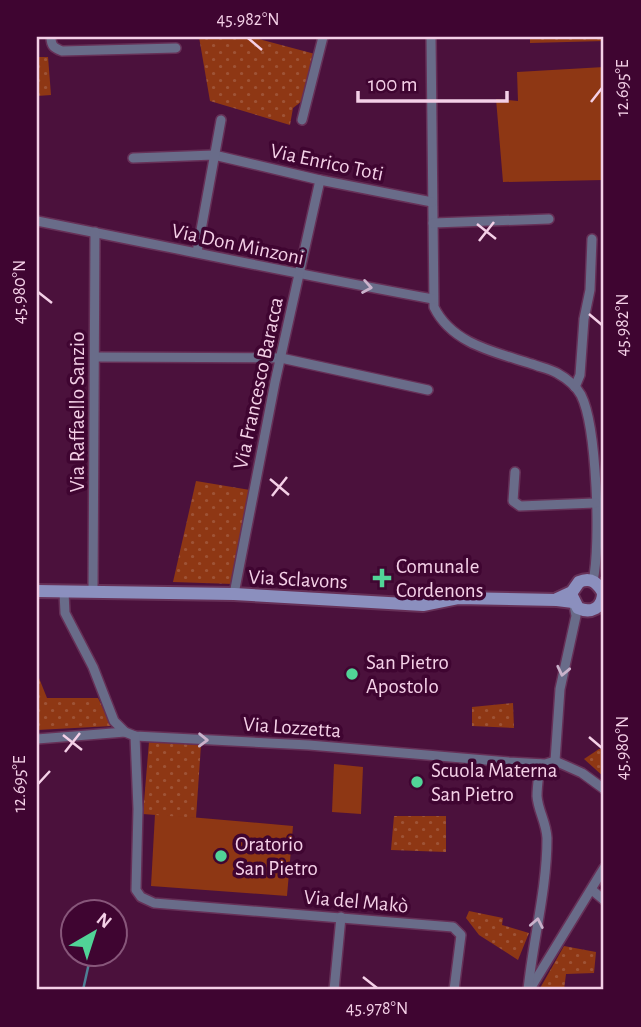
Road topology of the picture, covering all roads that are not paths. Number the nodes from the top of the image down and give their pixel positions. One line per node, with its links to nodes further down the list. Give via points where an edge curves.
1 (51, 37): 4 (street, via 51,43 62,51)
2 (323, 37): 6 (street)
3 (431, 37): 10 (street)
4 (176, 48)
5 (221, 120): 7 (street)
6 (302, 120)
7 (214, 155): 8 (street, Via Enrico Toti); 9 (street, Via Enrico Toti); 16 (street)
8 (133, 158)
9 (320, 180): 10 (street, Via Enrico Toti); 17 (street, Via Francesco Baracca)
10 (432, 202): 13 (street)
11 (549, 219): 13 (street)
12 (37, 221): 14 (street, Via Don Minzoni)
13 (433, 223): 18 (street)
14 (94, 232): 16 (street, Via Don Minzoni); 19 (street, Via Raffaello Sanzio)
15 (592, 239): 21 (street, via 590,290)
16 (197, 252): 17 (street, Via Don Minzoni)
17 (300, 275): 18 (street, Via Don Minzoni, one-way to 18); 20 (street, Via Francesco Baracca)
18 (433, 299): 21 (street, via 440,318 459,336 555,372)
19 (95, 357): 20 (street); 27 (street, Via Raffaello Sanzio)
20 (281, 358): 22 (street); 29 (street, Via Francesco Baracca)
21 (575, 387): 24 (street, via 591,431)
22 (428, 390)
23 (515, 472): 24 (street, via 513,501 520,506)
24 (596, 503): 25 (street)
25 (593, 581): 30 (street, Via Sclavons); 31 (street, Via Sclavons, via 579,582)
26 (37, 591): 28 (street, Via Sclavons)
27 (93, 591): 28 (street, Via Sclavons); 29 (street, Via Sclavons)
28 (64, 592): 32 (street, via 65,613 114,721)
29 (234, 594): 31 (street, Via Sclavons, via 423,605 458,598)
30 (603, 598): 31 (street, Via Sclavons, via 588,611)
31 (573, 600): 35 (street, one-way to 35, via 576,616 559,689)
32 (124, 732): 33 (street, Via Lozzetta); 34 (street)
33 (135, 736): 36 (street, Via Lozzetta, one-way to 36); 41 (street, Via del Makò, via 136,890 141,897 154,903)
34 (37, 739)
35 (555, 761): 36 (street, Via Lozzetta); 37 (street)
36 (540, 764): 44 (street, one-way to 36, via 547,840 537,798)
37 (604, 789)
38 (604, 868): 39 (street)
39 (592, 890): 40 (street); 44 (street)
40 (604, 900)
41 (341, 917): 42 (street); 43 (street, Via del Makò, via 458,930)
42 (334, 990)
43 (454, 990)
44 (529, 990)

